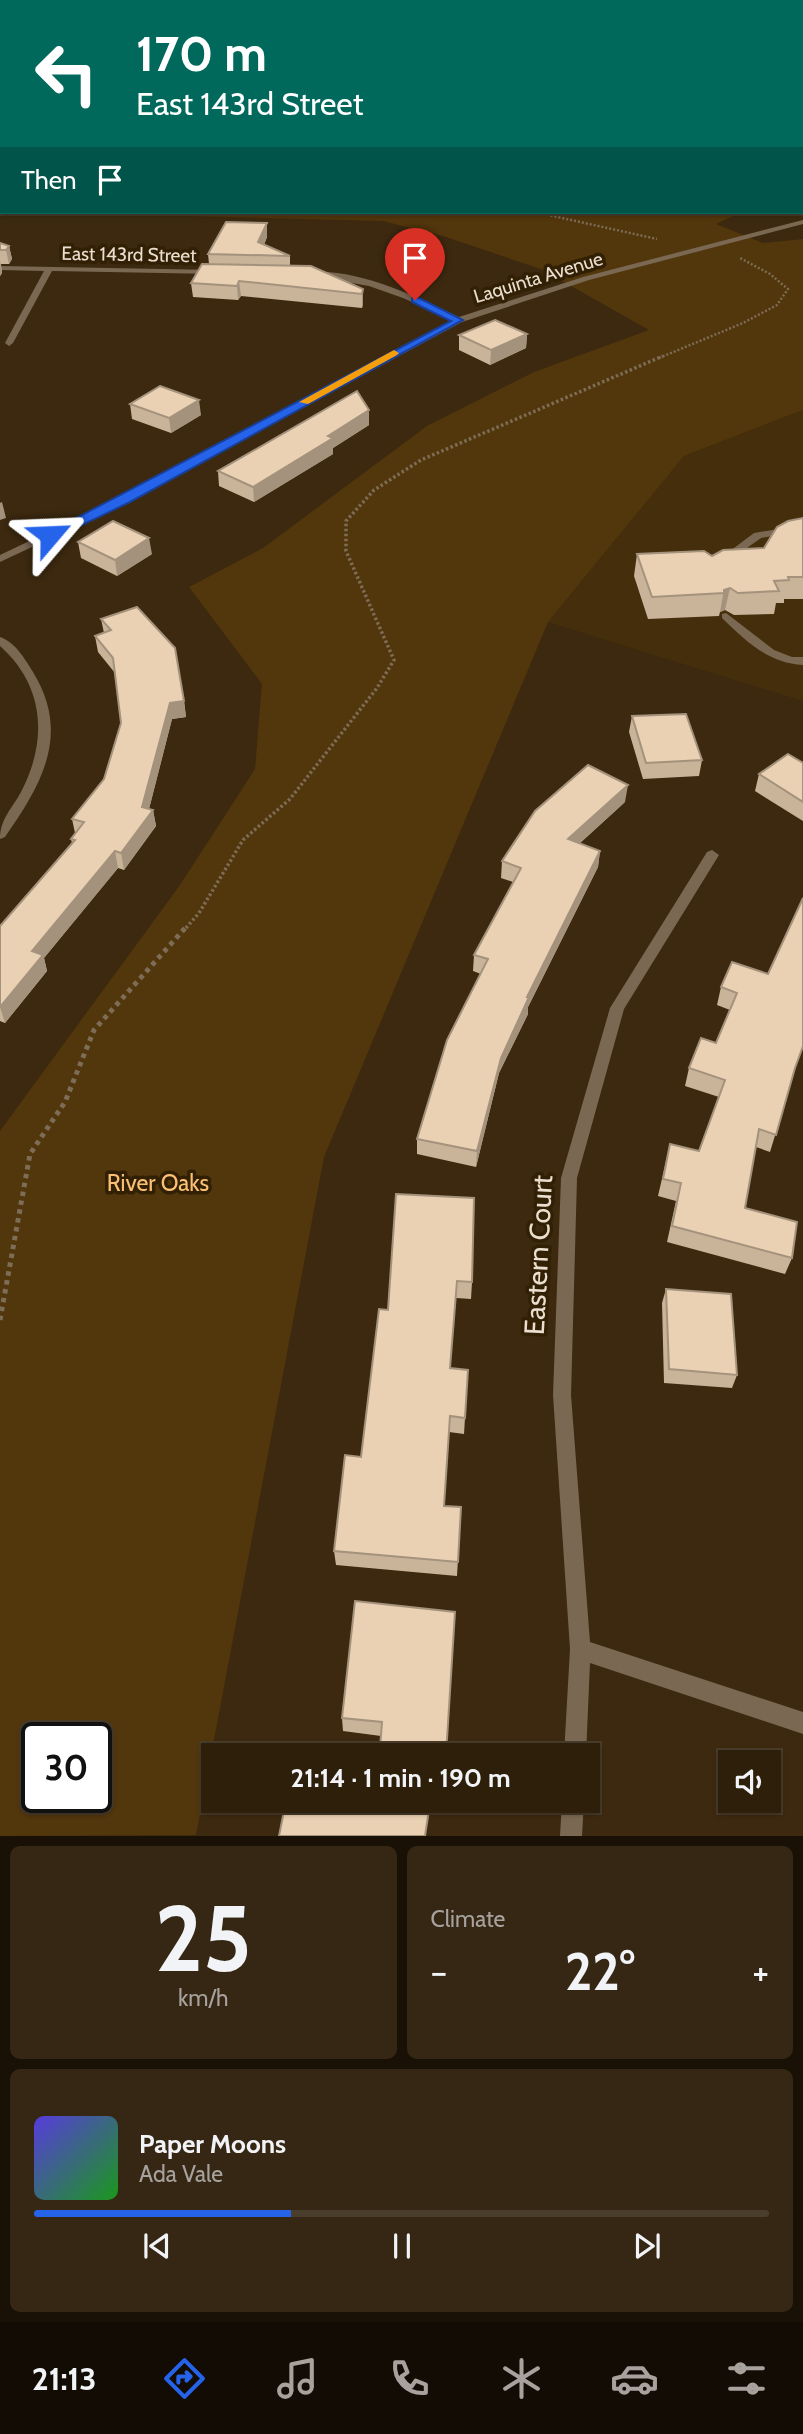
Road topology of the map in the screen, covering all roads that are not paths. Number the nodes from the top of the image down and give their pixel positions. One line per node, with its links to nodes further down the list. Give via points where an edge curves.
1 (803, 222): 6 (street, Laquinta Avenue, via 700,247)
2 (0, 268): 3 (street, East 143rd Street)
3 (49, 269): 4 (street, East 143rd Street); 7 (street)
4 (223, 272)
5 (303, 273): 6 (street, via 394,289)
6 (458, 320): 9 (street, Laquinta Avenue, via 126,499)
7 (9, 343)
8 (803, 527): 10 (street, via 758,535)
9 (0, 559)
10 (715, 566)
11 (726, 616): 13 (street, via 761,649)
12 (0, 640): 14 (street, via 14,651 41,694 46,730 42,760 30,791)
13 (803, 662)
14 (1, 833)
15 (712, 855): 16 (street, Eastern Court, via 617,1009 569,1178 562,1395)
16 (580, 1649): 17 (street); 18 (street, Eastern Court)
17 (803, 1723)
18 (576, 1743)
19 (572, 1813): 20 (street)
20 (571, 1836)

